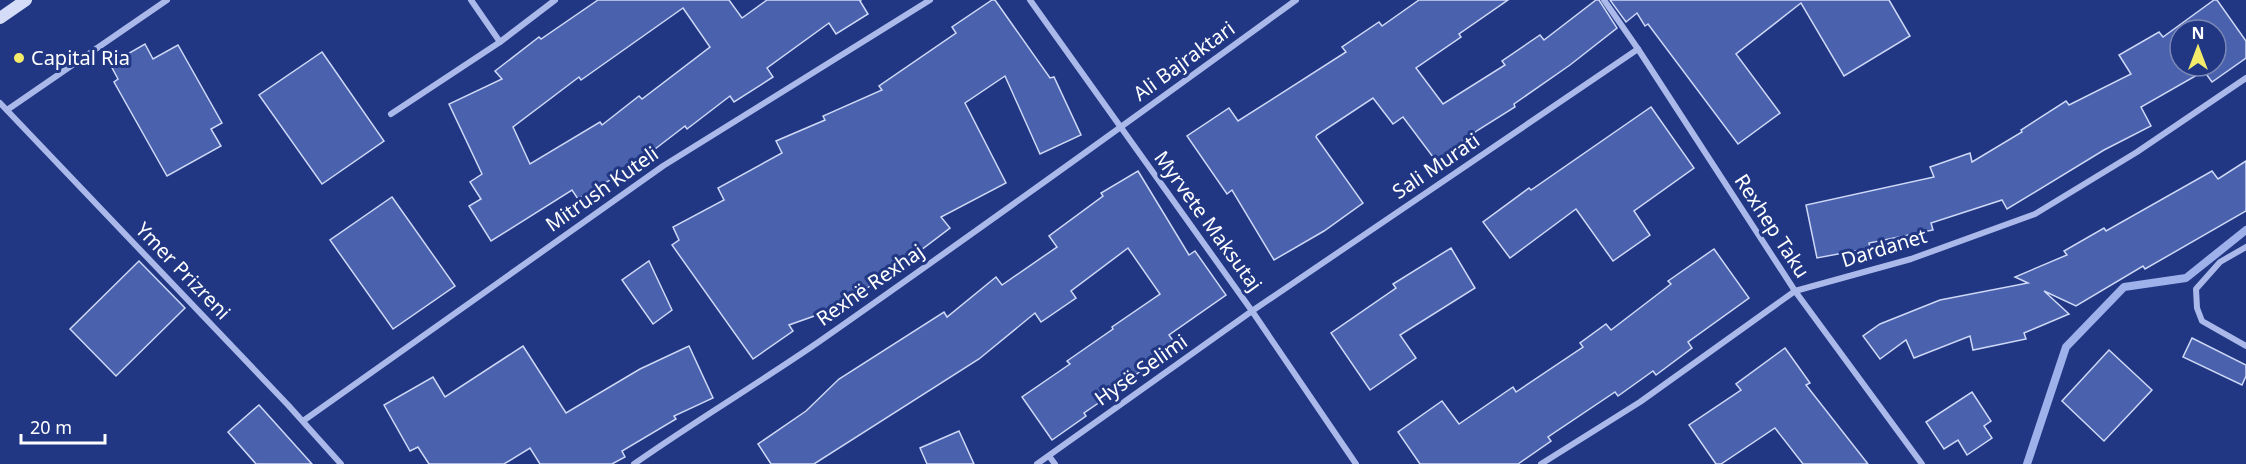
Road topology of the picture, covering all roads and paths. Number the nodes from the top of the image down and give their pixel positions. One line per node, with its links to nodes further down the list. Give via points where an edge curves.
1 (26, 0): 9 (main road)
2 (167, 0): 14 (street)
3 (471, 0): 10 (street)
4 (555, 0): 10 (street)
5 (930, 0): 21 (street, Mitrush Kuteli, via 663,166)
6 (1030, 0): 16 (street, Myrvete Maksutaj)
7 (1296, 0): 16 (street, Ali Bajraktari)
8 (1604, 0): 11 (street, Rexhep Taku)
9 (0, 18)
10 (500, 42): 15 (street)
11 (1638, 48): 18 (street, Rexhep Taku); 19 (street, Sali Murati)
12 (2246, 78): 18 (street, Dardanet, via 2137,152 2035,214 1911,259)
13 (0, 103): 14 (street, Ymer Prizreni)
14 (7, 110): 21 (street, Ymer Prizreni)
15 (392, 114)
16 (1121, 128): 19 (street, Myrvete Maksutaj); 24 (street, Rexhë Rexhaj, via 817,343)
17 (2246, 247): 20 (street, via 2220,262 2196,289 2202,321)
18 (1795, 291): 28 (street, Dardanet, via 1640,402); 29 (street, Rexhep Taku)
19 (1252, 311): 22 (street, Hysë Selimi); 27 (street, Myrvete Maksutaj)
20 (2246, 346)
21 (303, 422): 23 (street, Ymer Prizreni)
22 (1049, 456): 25 (street, Hysë Selimi); 26 (street)
23 (341, 464)
24 (634, 464)
25 (1037, 464)
26 (1055, 464)
27 (1356, 464)
28 (1541, 464)
29 (1922, 464)

